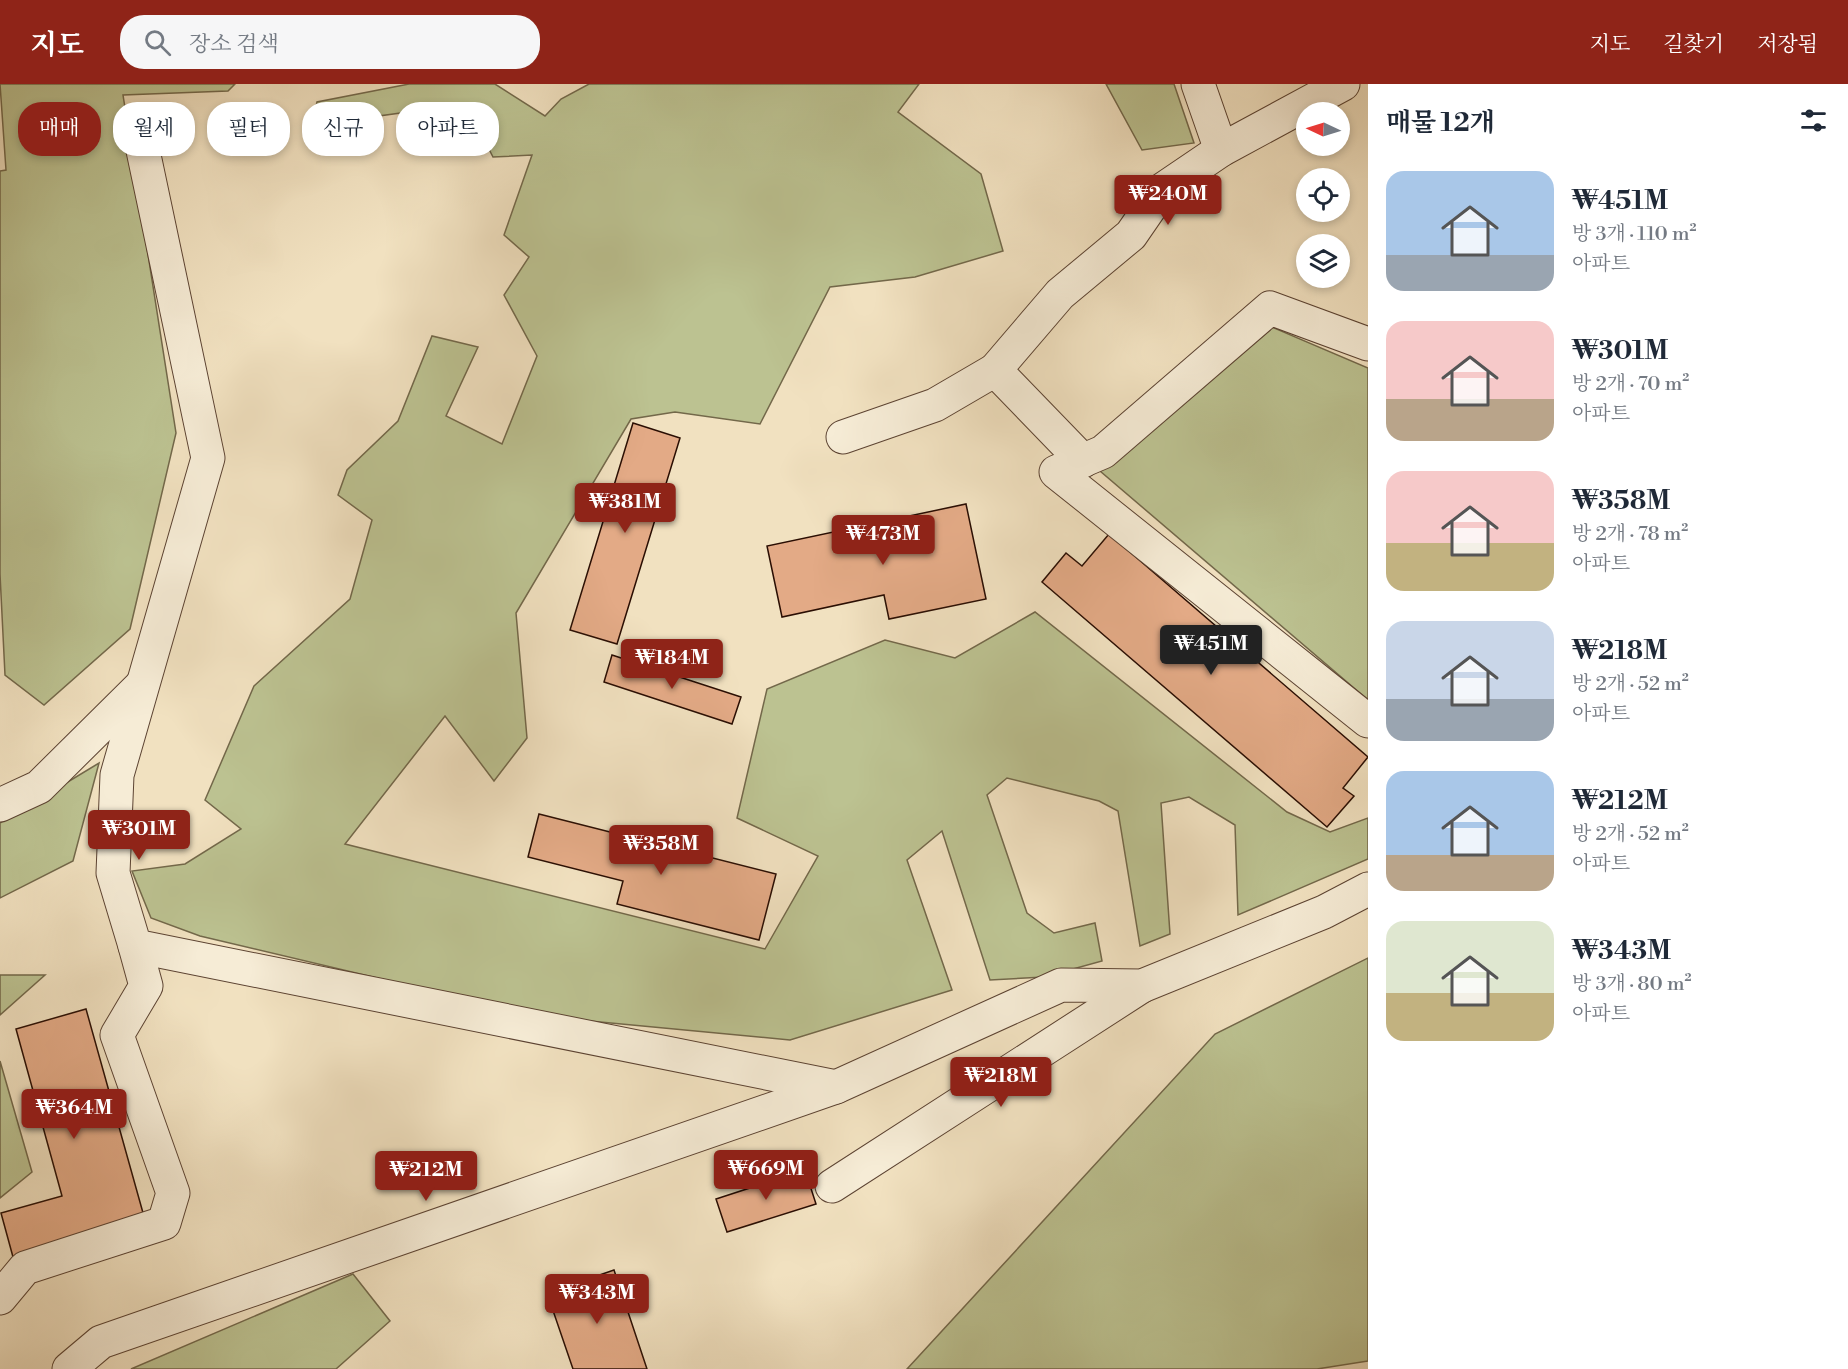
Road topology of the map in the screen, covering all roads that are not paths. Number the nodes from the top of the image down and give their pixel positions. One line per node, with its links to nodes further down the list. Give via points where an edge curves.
1 (1198, 84): 3 (street)
2 (1343, 84): 3 (street)
3 (1221, 150): 6 (street, via 1162,190 1131,235 1060,294)
4 (144, 156): 9 (street, via 208,459)
5 (1368, 344): 8 (street, via 1270,308 1103,452)
6 (994, 370): 7 (street, via 935,405); 8 (street)
7 (843, 437)
8 (1083, 461): 10 (street, via 1056,472)
9 (143, 683): 11 (street, via 39,787); 13 (street, via 117,775 113,873)
10 (1368, 721)
11 (0, 805)
12 (1368, 890): 14 (street, via 1324,912)
13 (135, 946): 15 (street); 17 (street, via 147,986 117,1035 173,1193 164,1223 25,1268)
14 (1142, 986): 15 (street, via 1061,984); 16 (street)
15 (836, 1087): 18 (street, via 101,1342)
16 (832, 1186)
17 (0, 1298)
18 (69, 1369)

